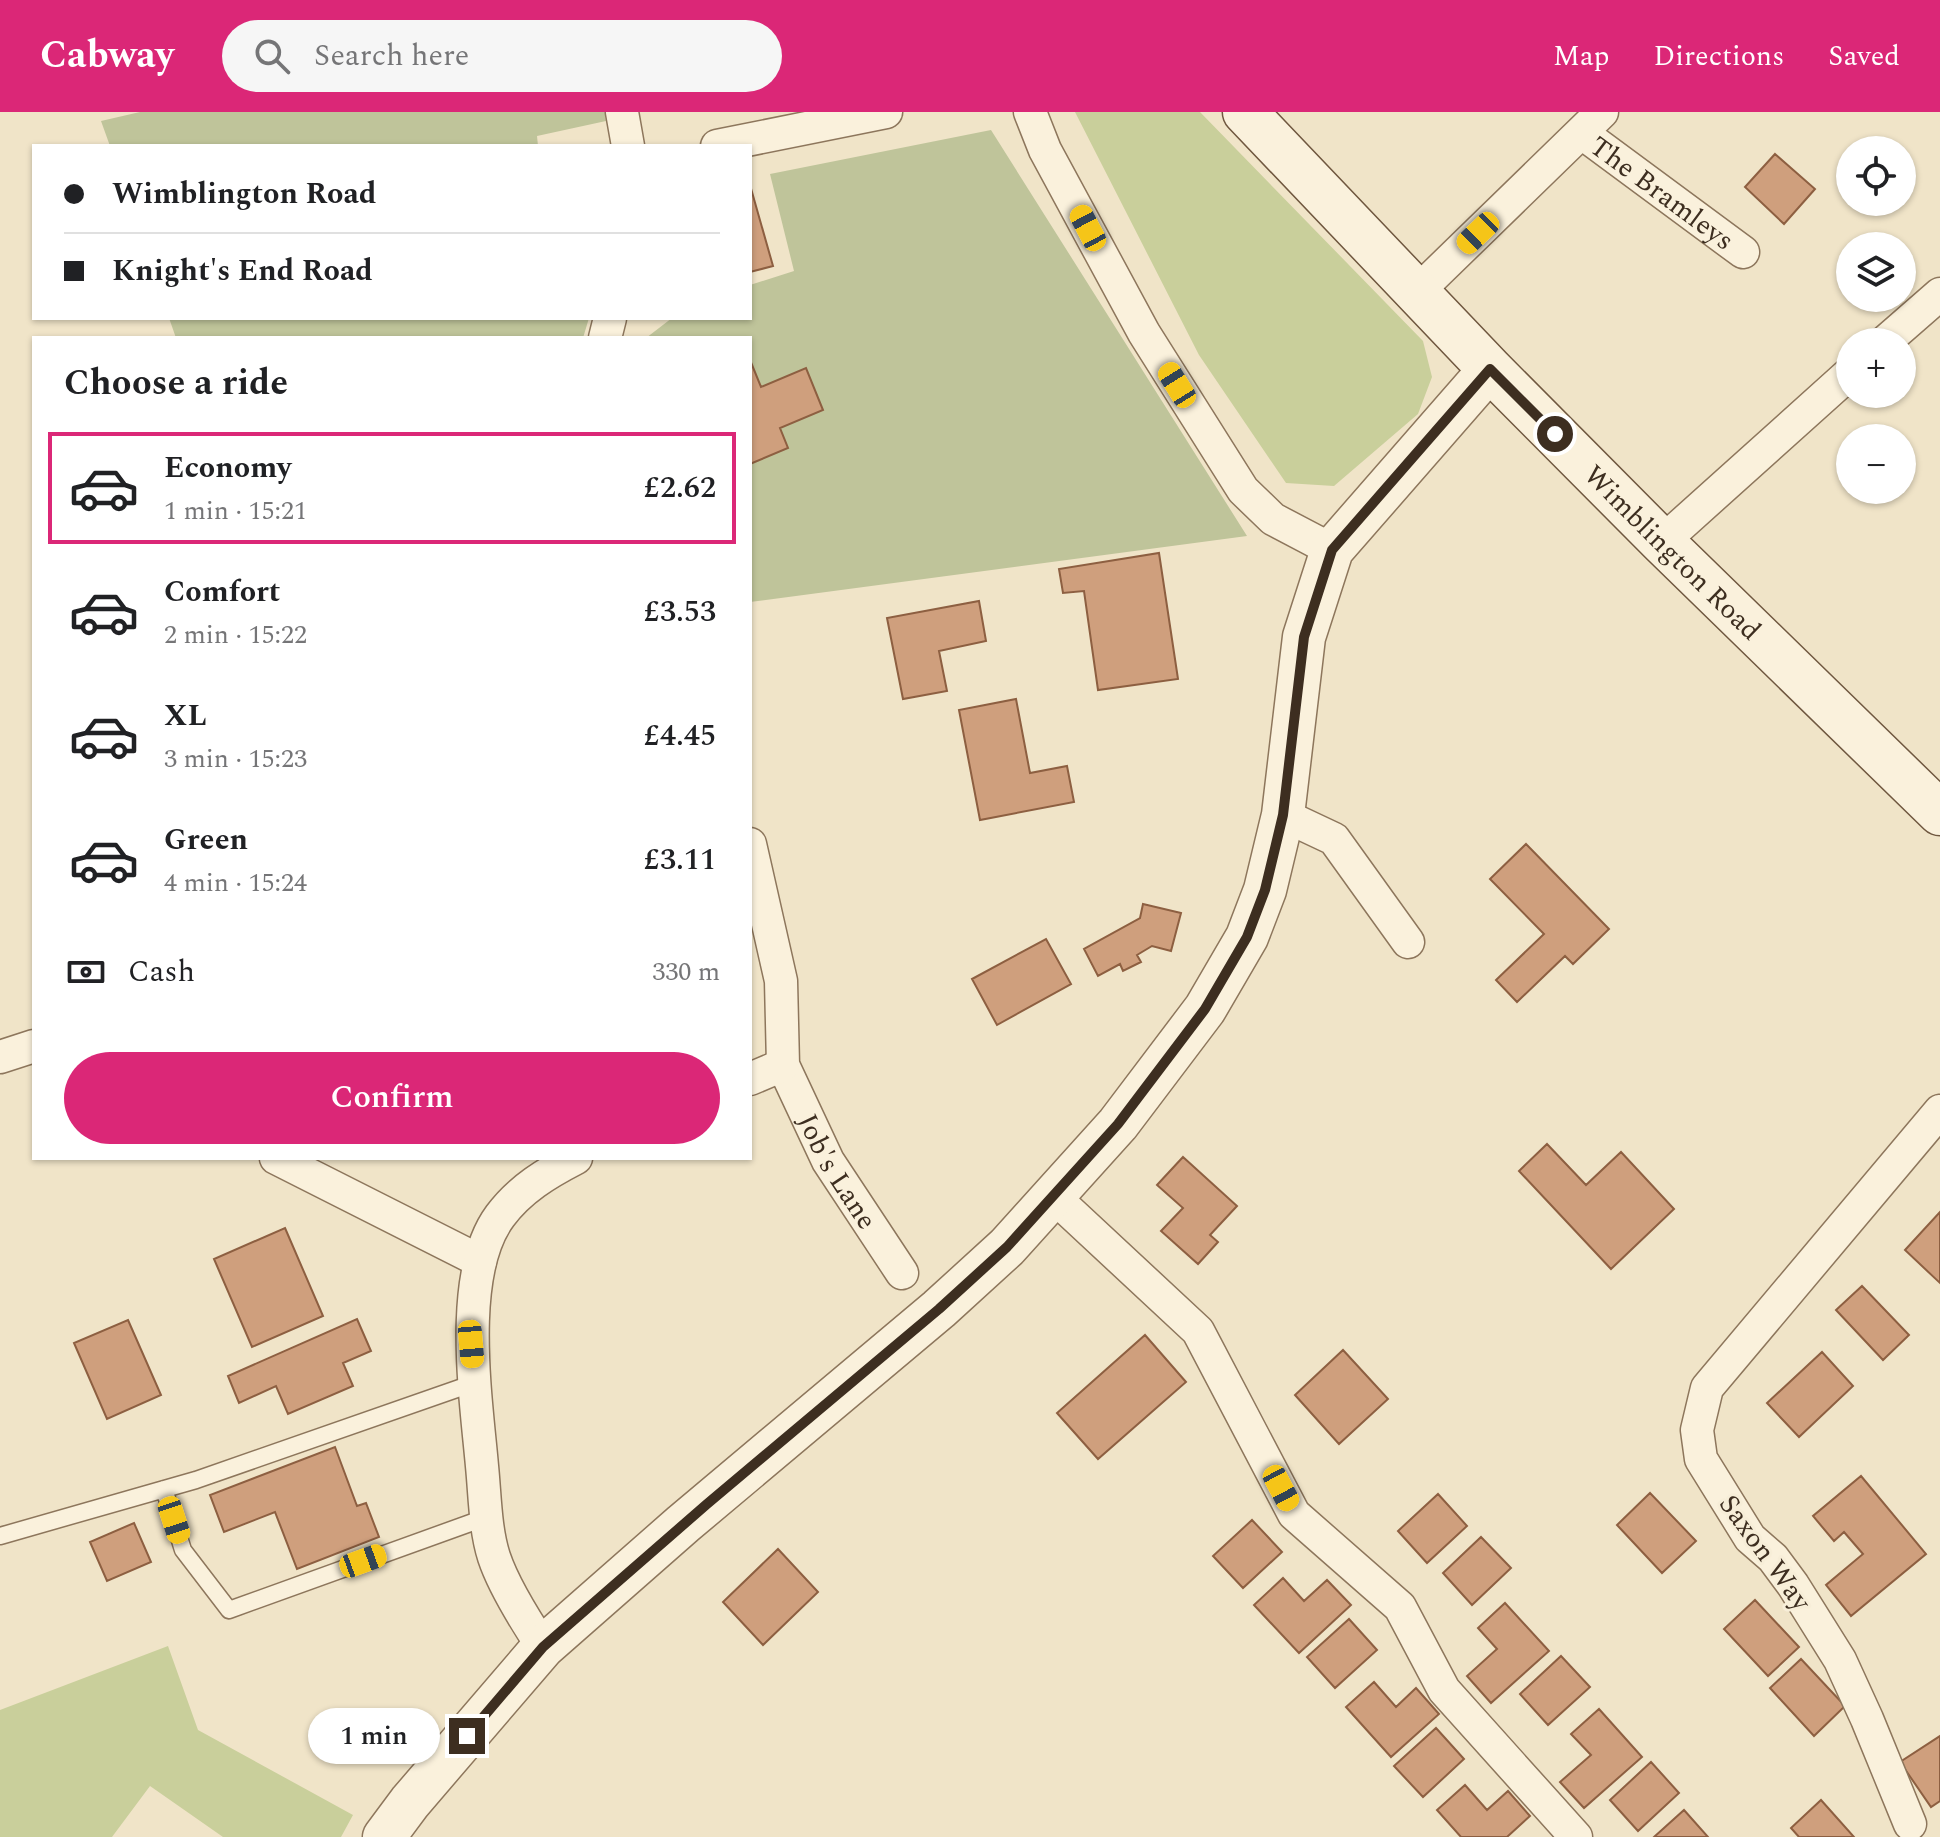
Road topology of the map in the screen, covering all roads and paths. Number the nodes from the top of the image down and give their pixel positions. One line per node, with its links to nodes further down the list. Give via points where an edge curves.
1 (622, 112): 6 (street)
2 (886, 112): 7 (street)
3 (1030, 112): 15 (street, via 1045,150 1144,333 1243,490 1273,519)
4 (1245, 112): 9 (main road, Wimblington Road)
5 (1592, 122): 8 (street, The Bramleys); 9 (street)
6 (628, 144)
7 (727, 144)
8 (1743, 252)
9 (1416, 293): 12 (main road, Wimblington Road)
10 (1940, 294): 11 (street)
11 (1901, 328)
12 (1490, 369): 14 (main road, Wimblington Road); 15 (street)
13 (1836, 386): 14 (street)
14 (1662, 542): 16 (main road, Wimblington Road)
15 (1332, 550): 17 (street, via 1304,637)
16 (1940, 813)
17 (1283, 815): 19 (street, via 1334,839); 27 (street, via 1247,937 1205,1009 1118,1124)
18 (752, 853): 22 (street, via 781,981)
19 (1408, 942)
20 (32, 1047): 21 (street)
21 (0, 1057)
22 (783, 1065): 23 (street); 29 (street, Job's Lane, via 828,1161)
23 (752, 1078)
24 (1940, 1111): 35 (street, Saxon Way, via 1707,1388 1697,1430 1701,1459 1733,1512 1793,1585 1840,1660)
25 (280, 1160): 28 (street)
26 (572, 1160): 28 (street, via 537,1178 499,1217)
27 (1053, 1196): 34 (street, via 939,1309); 37 (street, via 1198,1331 1294,1514 1400,1607 1444,1690)
28 (480, 1261): 30 (street, via 471,1340)
29 (902, 1273)
30 (474, 1383): 31 (lane); 32 (street)
31 (164, 1489): 32 (lane, via 183,1550 229,1610); 33 (lane)
32 (487, 1517): 34 (street, via 494,1557)
33 (0, 1536)
34 (543, 1647): 36 (street)
35 (1910, 1824)
36 (384, 1837)
37 (1576, 1837)

